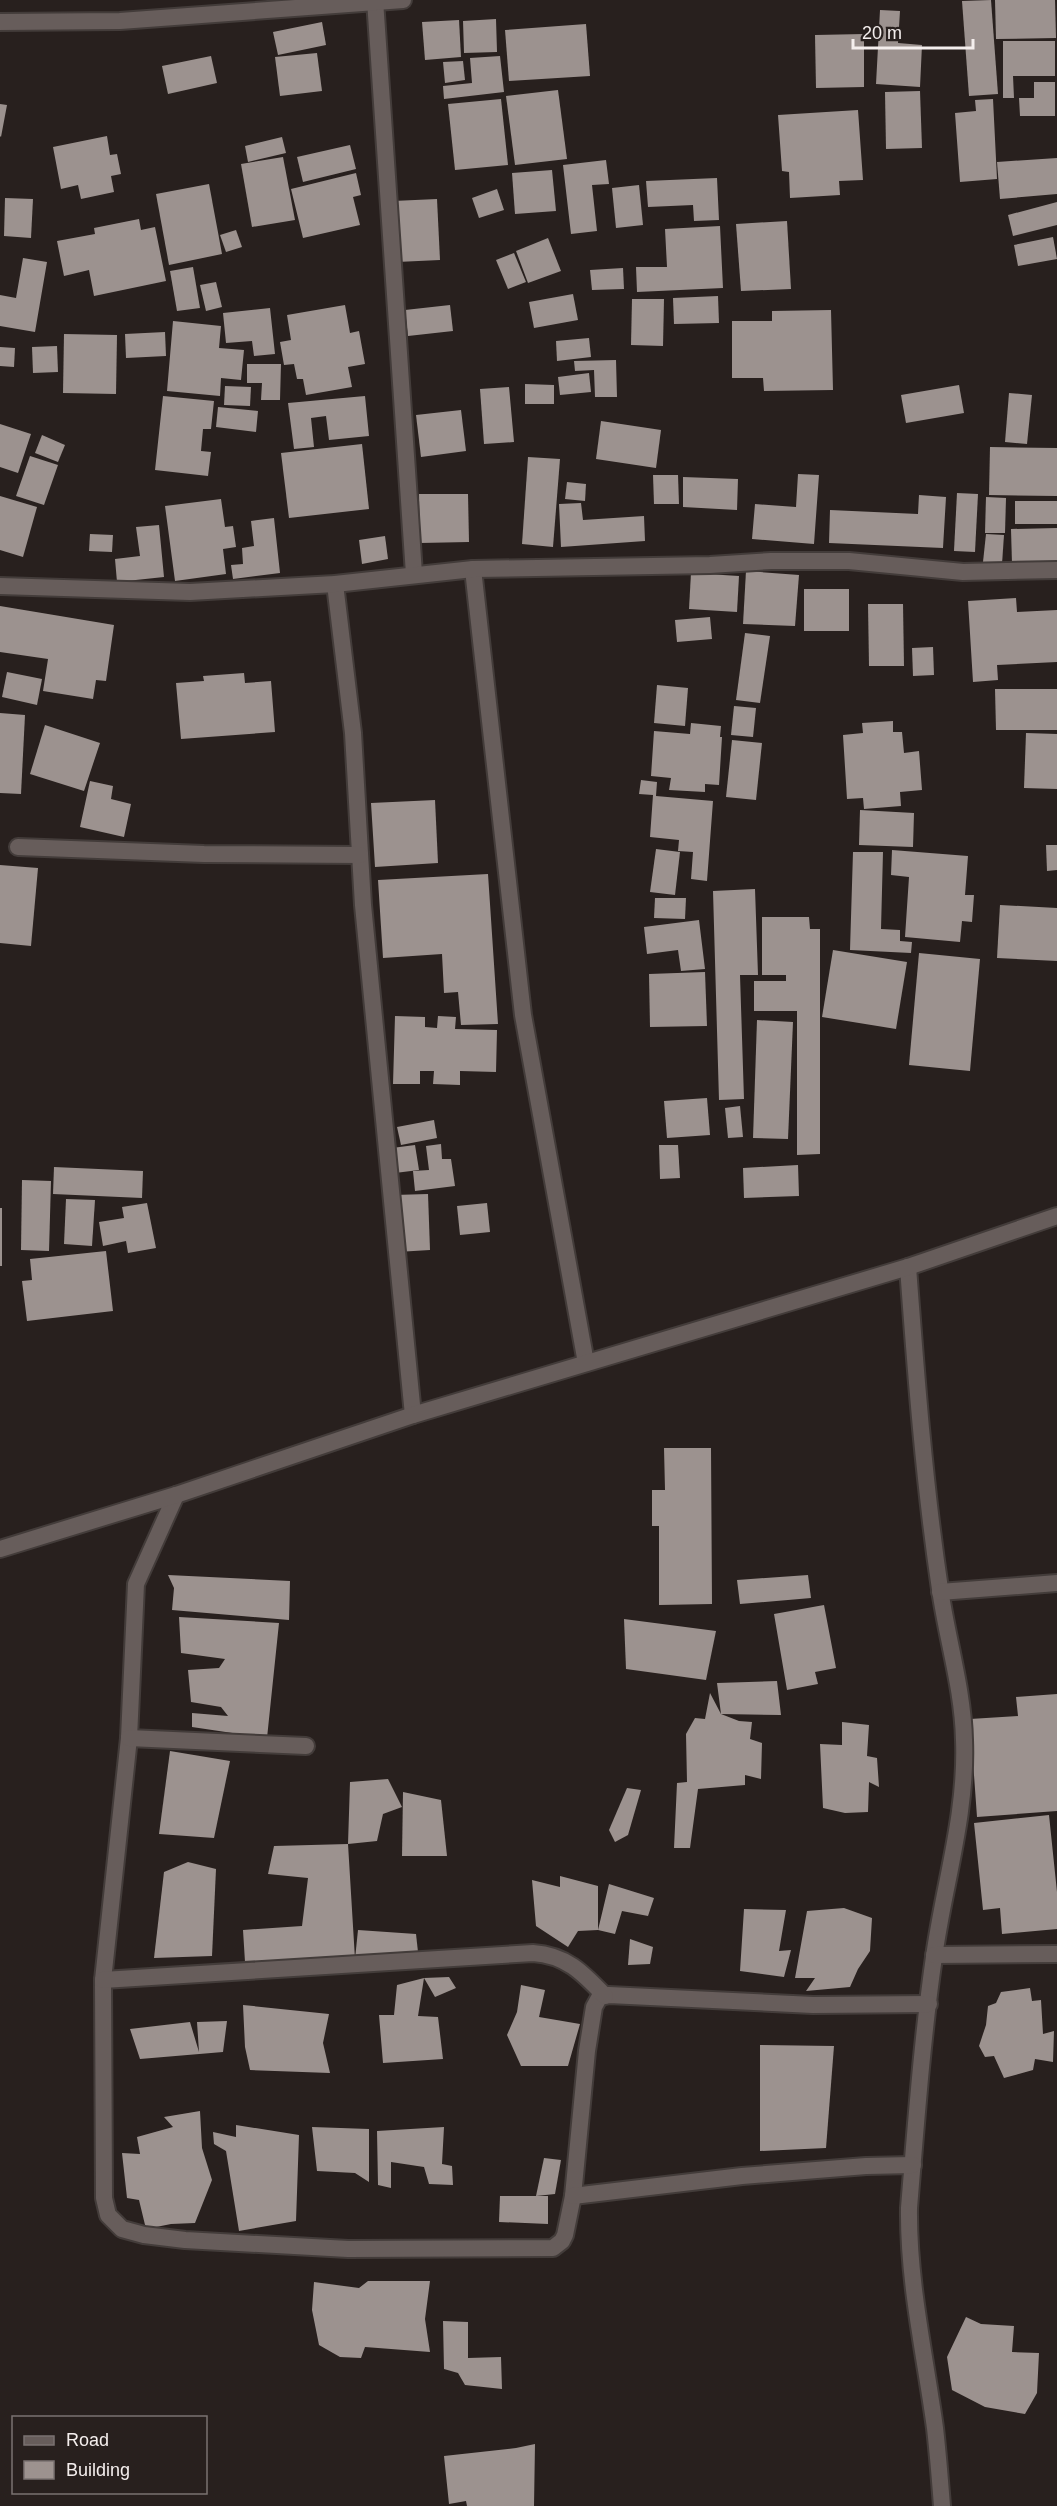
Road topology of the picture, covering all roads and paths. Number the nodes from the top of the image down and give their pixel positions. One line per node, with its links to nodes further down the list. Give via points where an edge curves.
1 (404, 0): 2 (street)
2 (375, 2): 3 (street, via 120,21); 6 (street)
3 (0, 22)
4 (473, 569): 5 (street, via 849,561 963,573); 6 (street); 13 (street, via 523,1015)
5 (1057, 570)
6 (414, 574): 7 (street)
7 (335, 584): 8 (street, via 190,592); 10 (street, via 353,733)
8 (0, 586)
9 (18, 847): 10 (street)
10 (360, 855): 14 (street)
11 (1057, 1216): 12 (street)
12 (908, 1267): 13 (street); 18 (street, via 922,1456)
13 (586, 1363): 14 (street)
14 (413, 1415): 15 (street)
15 (176, 1495): 16 (street); 19 (street, via 136,1584)
16 (0, 1549)
17 (1057, 1583): 18 (street)
18 (940, 1592): 22 (street, via 962,1712 964,1780)
19 (129, 1738): 20 (street); 23 (street)
20 (306, 1746)
21 (1057, 1954): 22 (street)
22 (934, 1955): 25 (street)
23 (103, 1980): 24 (street, via 533,1953 549,1954 569,1963); 27 (street, via 104,2198 108,2215 122,2229 185,2240 348,2249 547,2249 562,2241)
24 (605, 1996): 25 (street, via 813,2005); 27 (street, via 598,1999 590,2030)
25 (929, 2004): 26 (street)
26 (913, 2165): 27 (street, via 742,2176); 28 (street, via 909,2237)
27 (573, 2196)
28 (942, 2506)

